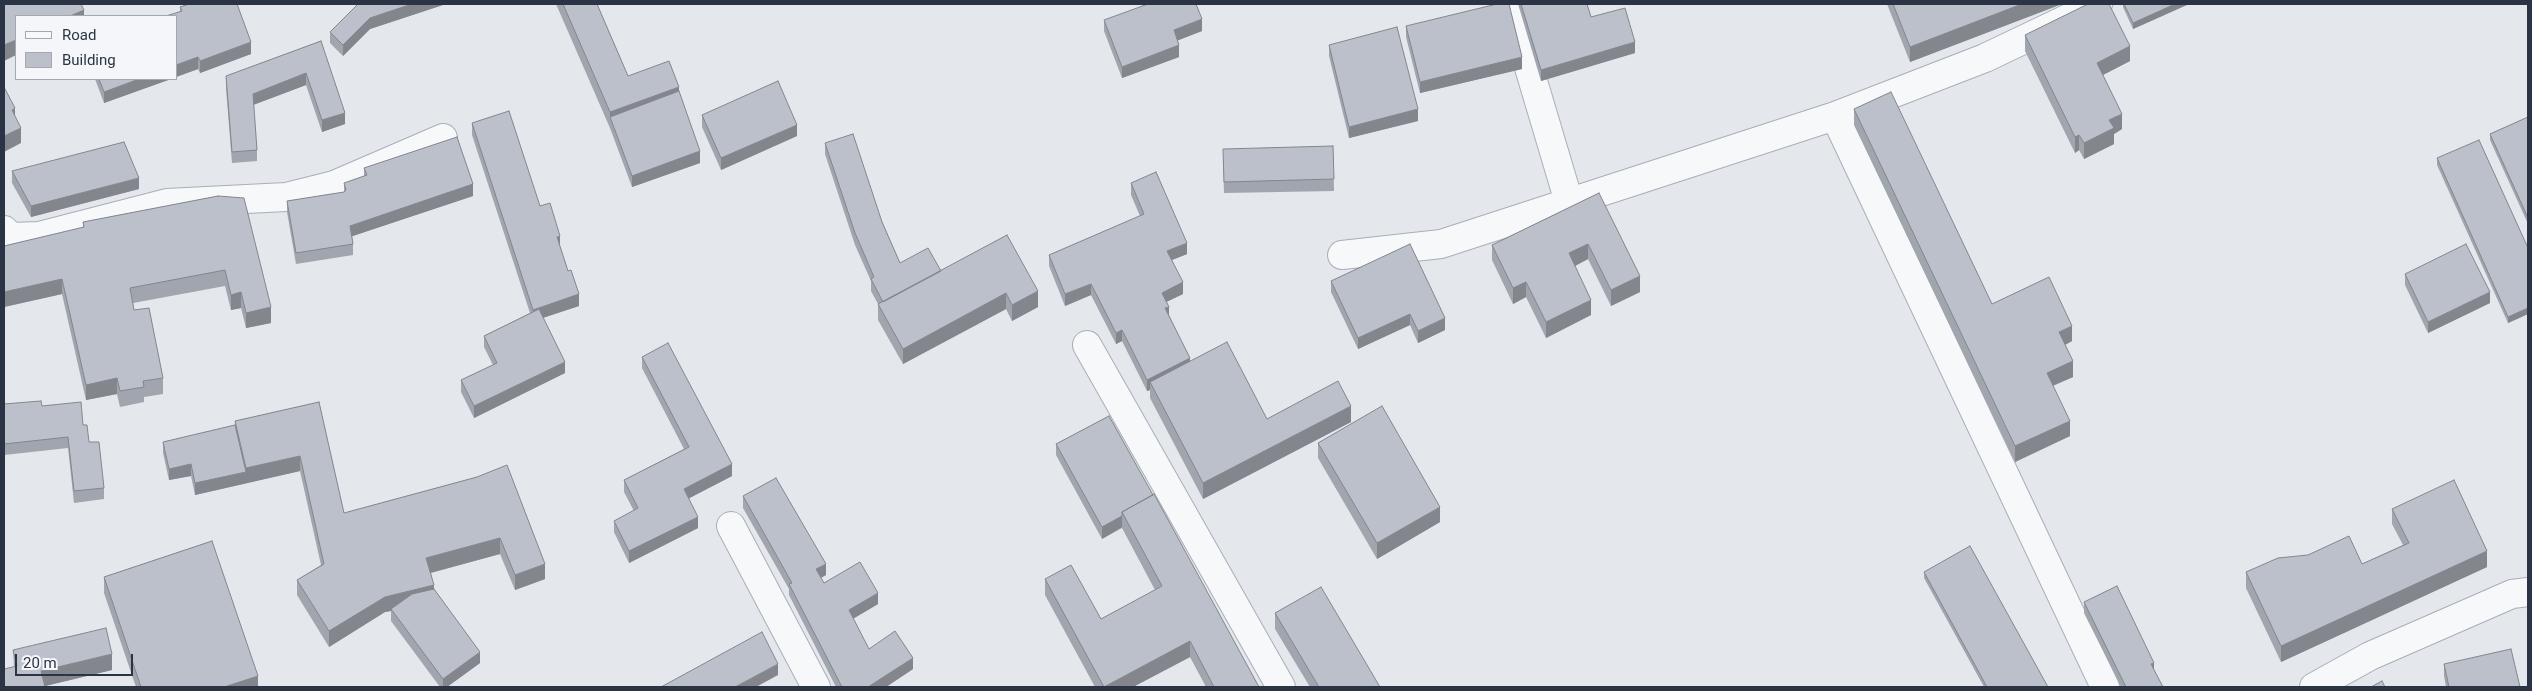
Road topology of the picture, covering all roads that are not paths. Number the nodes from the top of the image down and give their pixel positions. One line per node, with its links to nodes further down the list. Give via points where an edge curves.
1 (1510, 4): 5 (lane)
2 (2098, 4): 3 (lane, via 1985,58)
3 (1835, 116): 5 (lane); 13 (lane)
4 (443, 138): 6 (lane, via 334,185 286,197 167,203 38,236 11,237)
5 (1569, 202): 7 (lane, via 1441,244)
6 (4, 230)
7 (1342, 255)
8 (1087, 345): 12 (lane)
9 (731, 526): 11 (lane)
10 (2528, 592): 14 (lane, via 2512,594 2370,656)
11 (816, 687)
12 (1282, 687)
13 (2105, 687)
14 (2314, 687)

